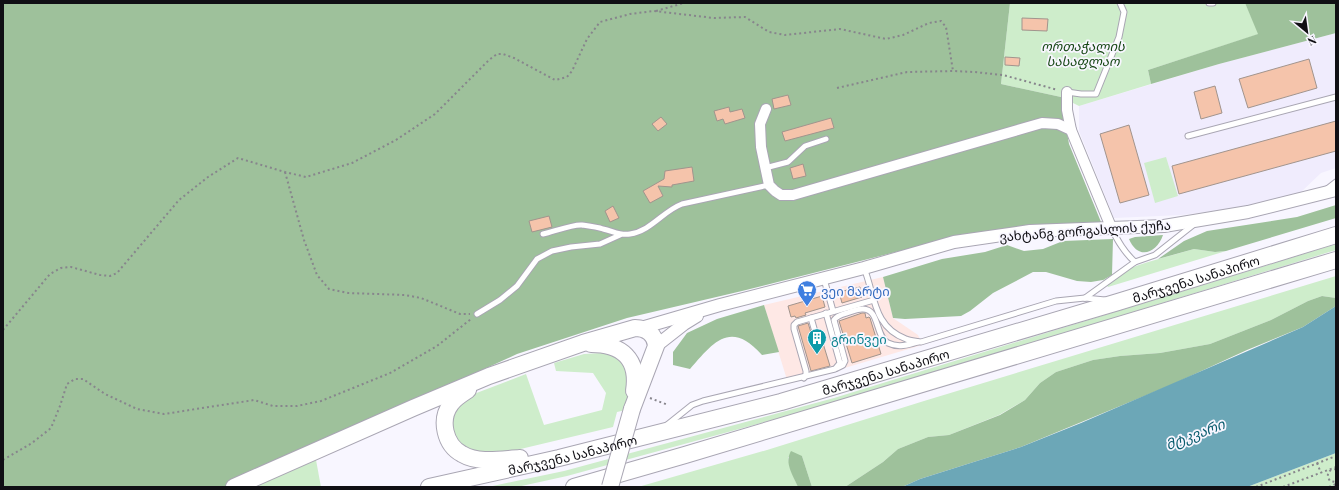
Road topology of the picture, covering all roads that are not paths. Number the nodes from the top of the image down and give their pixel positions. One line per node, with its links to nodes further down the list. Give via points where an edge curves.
1 (1120, 3): 4 (lane, via 1124,12 1119,38 1096,94)
2 (1209, 3): 3 (lane)
3 (1213, 3)
4 (1067, 92): 7 (street)
5 (1336, 96): 8 (lane)
6 (766, 109): 10 (street, via 760,124)
7 (1071, 130): 12 (street, via 1058,124 1042,123 792,196 781,195); 16 (street)
8 (1188, 136)
9 (826, 139): 10 (lane, via 805,146 788,162)
10 (765, 168): 12 (street)
11 (1336, 182): 14 (lane)
12 (769, 185): 18 (lane, via 676,206 641,232)
13 (1336, 190): 14 (street, ვახტანგ გორგასლის ქუჩა)
14 (1318, 195): 15 (street, ვახტანგ გორგასლის ქუჩა, via 1248,212)
15 (1198, 220): 16 (street, ვახტანგ გორგასლის ქუჩა, via 1164,226); 21 (lane, via 1155,255)
16 (1111, 227): 21 (lane, via 1122,248); 22 (street, ვახტანგ გორგასლის ქუჩა, via 1030,231 954,242)
17 (543, 234): 18 (lane, via 580,225 602,228)
18 (620, 235): 29 (lane, via 600,244 571,247 537,259 517,286)
19 (1336, 235): 26 (highway, მარჯვენა სანაპირო)
20 (1336, 260): 46 (highway, მარჯვენა სანაპირო)
21 (1135, 262): 24 (lane)
22 (864, 268): 23 (street, ვახტანგ გორგასლის ქუჩა); 25 (lane)
23 (824, 279): 27 (street, ვახტანგ გორგასლის ქუჩა); 28 (lane)
24 (1085, 298): 26 (lane); 34 (lane, via 1056,301)
25 (874, 300): 28 (lane); 34 (lane, via 878,314 894,333)
26 (1118, 302): 42 (highway, მარჯვენა სანაპირო, via 781,402)
27 (720, 305): 32 (street); 36 (street, via 684,324)
28 (833, 312): 30 (lane)
29 (477, 314)
30 (826, 314): 31 (lane); 38 (lane, via 840,363)
31 (811, 318): 33 (lane); 40 (lane, via 794,324 806,371)
32 (636, 329): 35 (highway); 36 (highway, via 646,330 652,334 655,340); 37 (highway, via 625,334 623,338 621,347)
33 (818, 342)
34 (921, 342): 38 (lane, via 892,345 883,338 869,310 862,309 843,314 834,320 845,361)
35 (583, 343): 37 (highway, via 611,346); 39 (highway)
36 (653, 351): 37 (highway, via 640,362); 41 (highway)
37 (626, 356): 41 (highway, via 636,376)
38 (835, 369): 40 (lane)
39 (489, 376): 43 (highway, via 451,404 445,427 452,447 463,455 477,459 533,456); 44 (highway)
40 (804, 378): 42 (lane, via 692,406)
41 (632, 409): 47 (highway, bridge)
42 (659, 432): 43 (highway, მარჯვენა სანაპირო)
43 (559, 458): 45 (highway, მარჯვენა სანაპირო)
44 (234, 487)
45 (429, 487)
46 (574, 487)
47 (610, 487)

